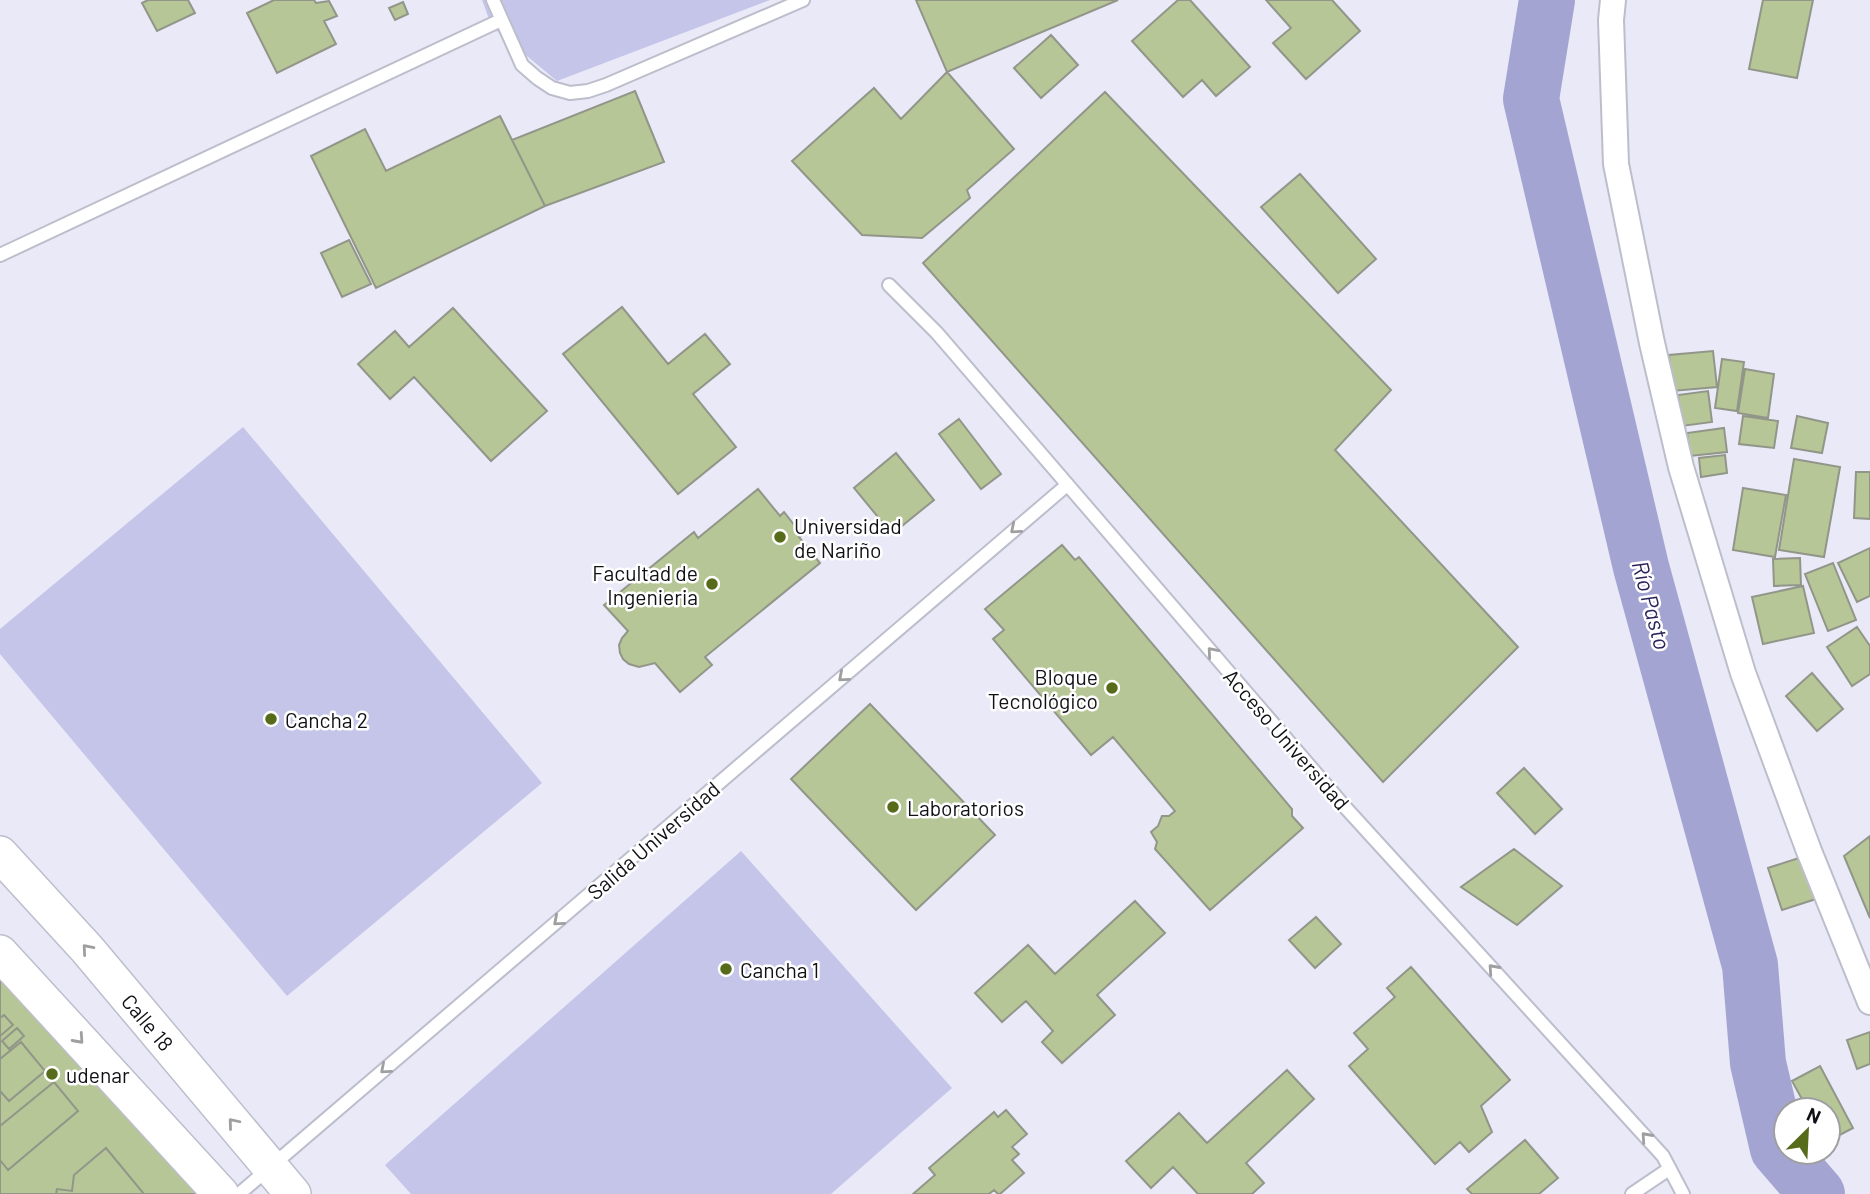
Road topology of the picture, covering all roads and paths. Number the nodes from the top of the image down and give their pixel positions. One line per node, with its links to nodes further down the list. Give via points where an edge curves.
1 (493, 0): 4 (lane)
2 (803, 0): 4 (lane, via 606,85 570,93 552,88 522,65)
3 (1613, 0): 10 (street, via 1616,164 1681,467 1743,673)
4 (501, 20): 5 (lane)
5 (0, 255)
6 (889, 285): 7 (lane, Acceso Universidad, via 937,333)
7 (1068, 485): 11 (lane, Salida Universidad, one-way to 11); 12 (lane, Acceso Universidad, one-way to 7, via 1663,1156 1345,807)
8 (5, 869): 11 (main road, Calle 18, one-way to 8, via 87,949)
9 (0, 953): 13 (main road, one-way to 13)
10 (1870, 1002)
11 (270, 1167): 14 (lane, Salida Universidad); 15 (main road, Calle 18)
12 (1669, 1169): 16 (lane); 17 (lane, Acceso Universidad)
13 (220, 1194)
14 (239, 1194)
15 (293, 1194)
16 (1632, 1194)
17 (1683, 1194)

